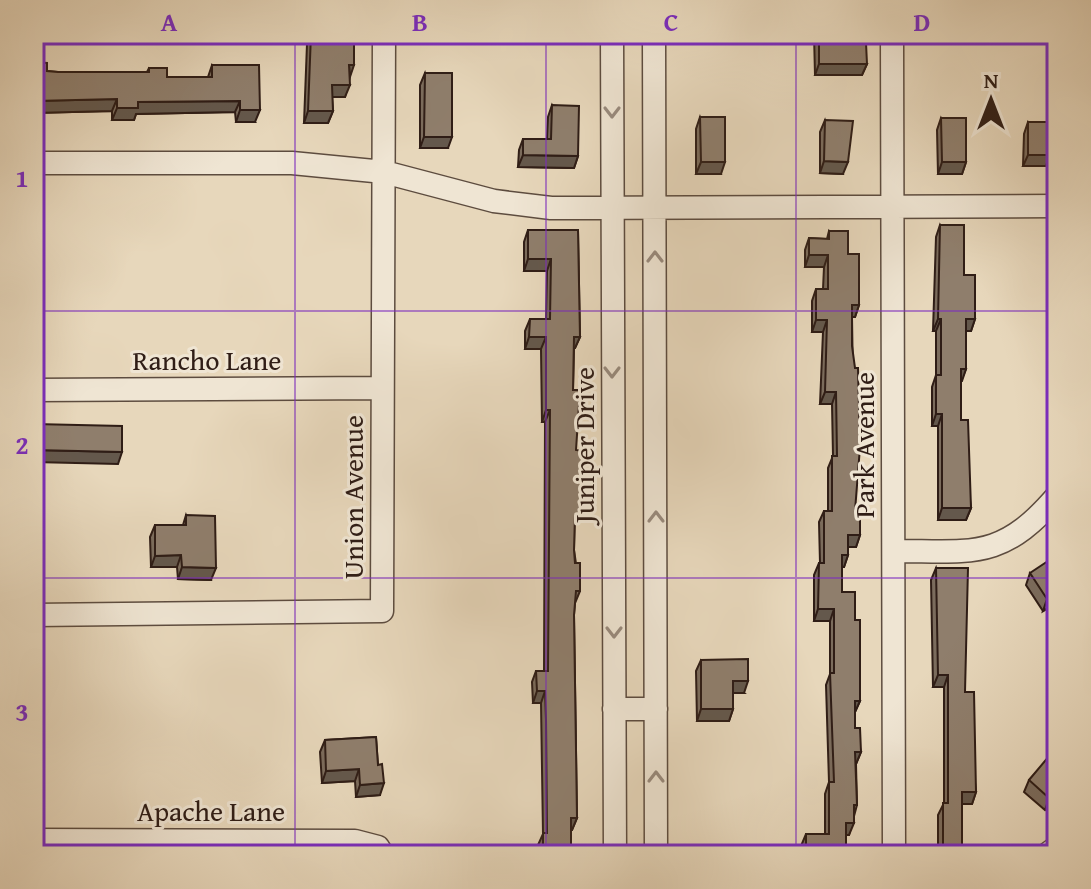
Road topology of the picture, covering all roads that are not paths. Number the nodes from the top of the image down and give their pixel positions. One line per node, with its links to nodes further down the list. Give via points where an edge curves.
1 (384, 34): 6 (street, Union Avenue)
2 (612, 34): 9 (street, Juniper Drive, one-way to 9)
3 (654, 34): 10 (street)
4 (892, 34): 7 (street, Park Avenue)
5 (34, 163): 6 (street, via 292,163)
6 (384, 172): 9 (street, via 494,201); 11 (street, Union Avenue)
7 (893, 206): 8 (street); 10 (street); 14 (street, Park Avenue)
8 (1057, 206)
9 (612, 208): 10 (street); 16 (street, Juniper Drive, one-way to 16)
10 (655, 208): 17 (street, one-way to 10)
11 (381, 388): 12 (street, Rancho Lane); 15 (street, Union Avenue, via 382,611)
12 (34, 390)
13 (1057, 496): 14 (street, via 1014,539 982,551)
14 (894, 551): 23 (street, Park Avenue)
15 (34, 615)
16 (614, 709): 17 (street); 21 (street, Juniper Drive)
17 (656, 709): 22 (street, one-way to 17)
18 (34, 840): 20 (street, Apache Lane, via 355,841 378,847)
19 (1057, 847): 24 (street)
20 (383, 855)
21 (615, 855)
22 (656, 855)
23 (894, 855)
24 (1046, 855)

